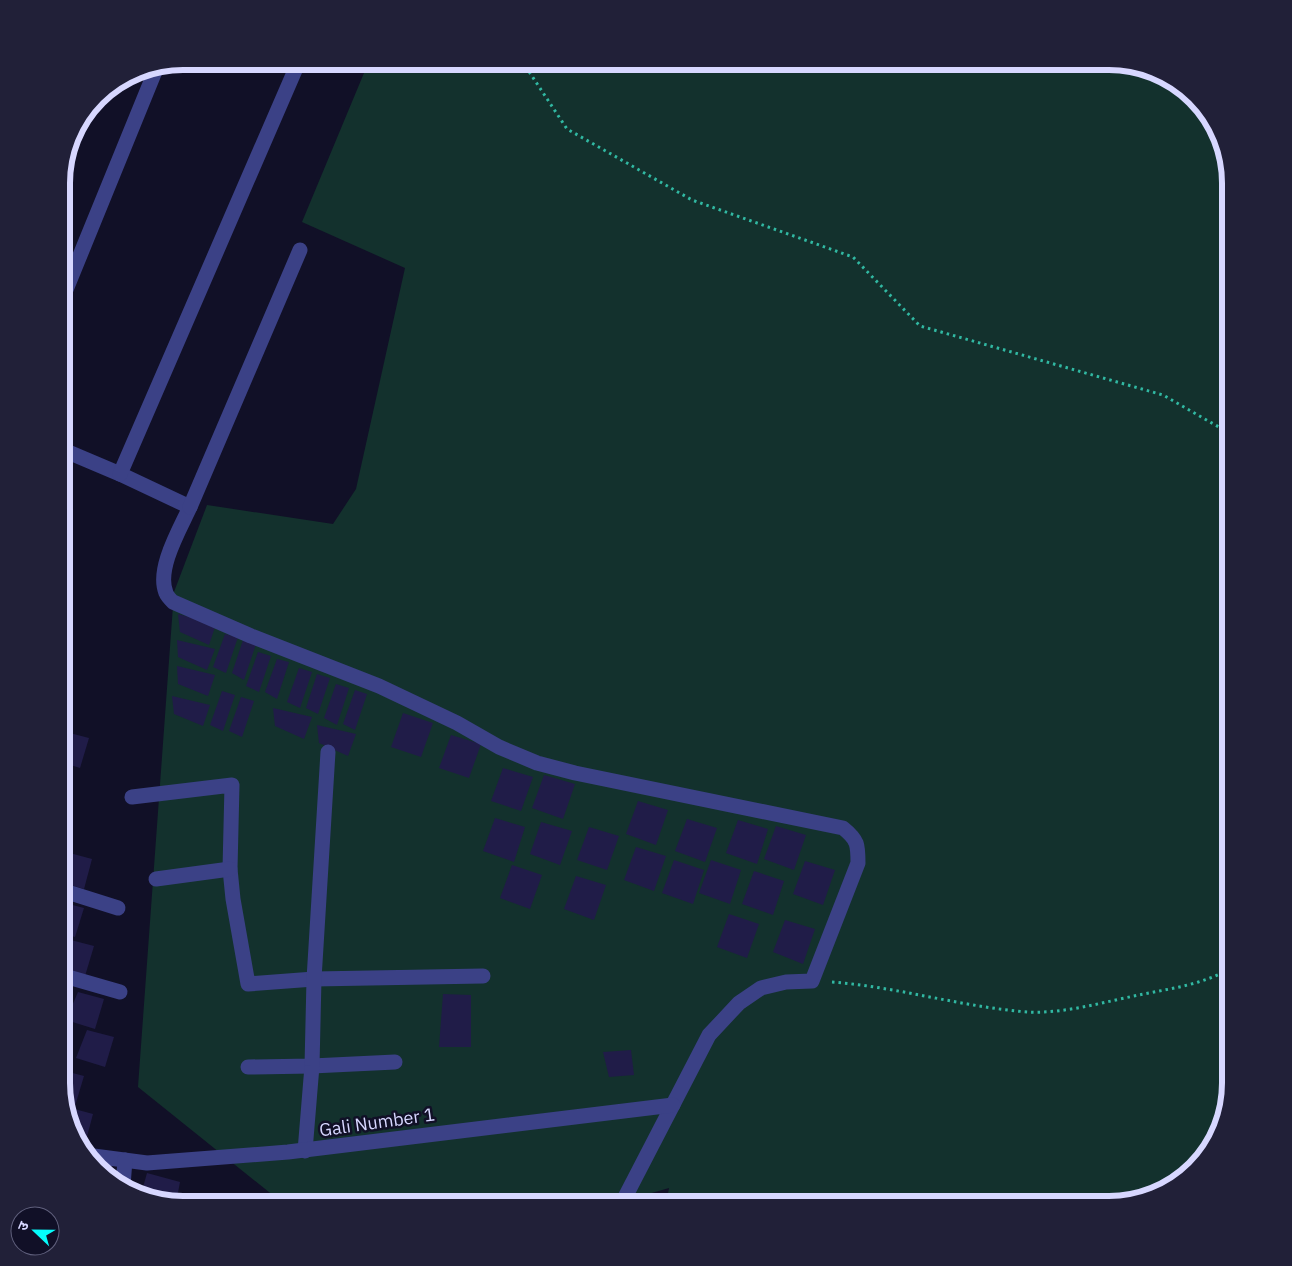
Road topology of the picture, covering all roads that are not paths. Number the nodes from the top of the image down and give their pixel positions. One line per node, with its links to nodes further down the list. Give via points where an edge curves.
1 (295, 70): 6 (street)
2 (154, 74): 4 (street)
3 (300, 250): 7 (street)
4 (70, 282)
5 (70, 452): 6 (street)
6 (120, 474): 7 (street)
7 (190, 507): 21 (street, via 167,559 166,593 173,602 379,686 536,763 843,828 854,836 858,863 812,981 786,982 761,988 739,1003 709,1035)
8 (328, 752): 16 (street)
9 (132, 798): 10 (street, via 232,784)
10 (230, 869): 11 (street); 16 (street, via 232,899 248,984)
11 (156, 879)
12 (70, 893): 13 (street)
13 (118, 908)
14 (484, 976): 16 (street)
15 (70, 978): 17 (street)
16 (314, 979): 19 (street)
17 (120, 992)
18 (395, 1062): 19 (street)
19 (312, 1066): 20 (street); 22 (street)
20 (248, 1067)
21 (673, 1105): 22 (street, Gali Number 1); 26 (street)
22 (305, 1150): 24 (street, Gali Number 1, via 147,1163)
23 (97, 1156): 24 (street, Gali Number 1)
24 (125, 1160): 25 (street)
25 (124, 1179)
26 (626, 1196)

